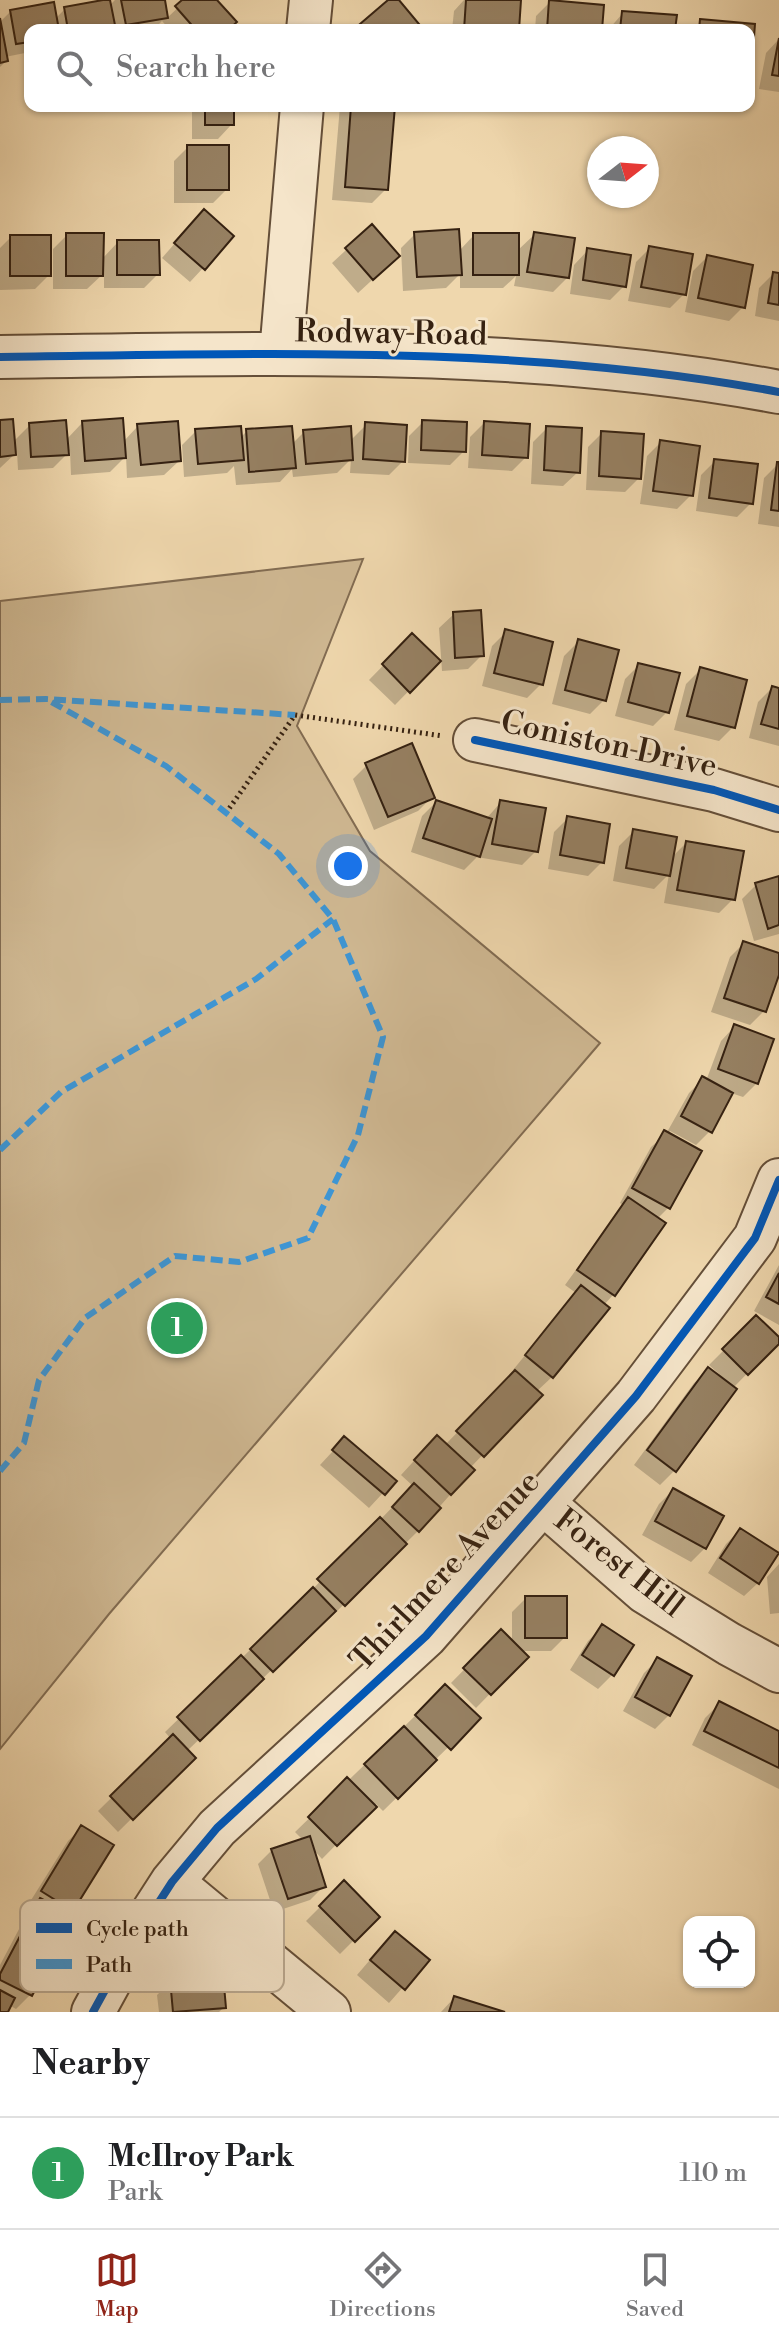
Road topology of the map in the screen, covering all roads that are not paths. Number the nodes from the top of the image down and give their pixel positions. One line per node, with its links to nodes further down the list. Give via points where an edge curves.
1 (311, 0): 2 (street)
2 (309, 24)
3 (301, 112): 4 (street)
4 (281, 354): 5 (street, Rodway Road); 6 (street, Rodway Road, via 481,357)
5 (0, 357)
6 (779, 392)
7 (475, 740): 8 (street, Coniston Drive, via 714,790)
8 (779, 810)
9 (779, 1180): 10 (street, Thirlmere Avenue, via 755,1238 636,1396)
10 (542, 1502): 11 (street, Forest Hill, via 645,1592); 12 (street, Thirlmere Avenue, via 426,1636 217,1828)
11 (779, 1671)
12 (172, 1882): 13 (street, Thirlmere Avenue); 14 (street)
13 (160, 1900)
14 (194, 1900)
15 (284, 1975): 18 (street)
16 (104, 1992): 17 (street, Thirlmere Avenue)
17 (93, 2012)
18 (329, 2012)

